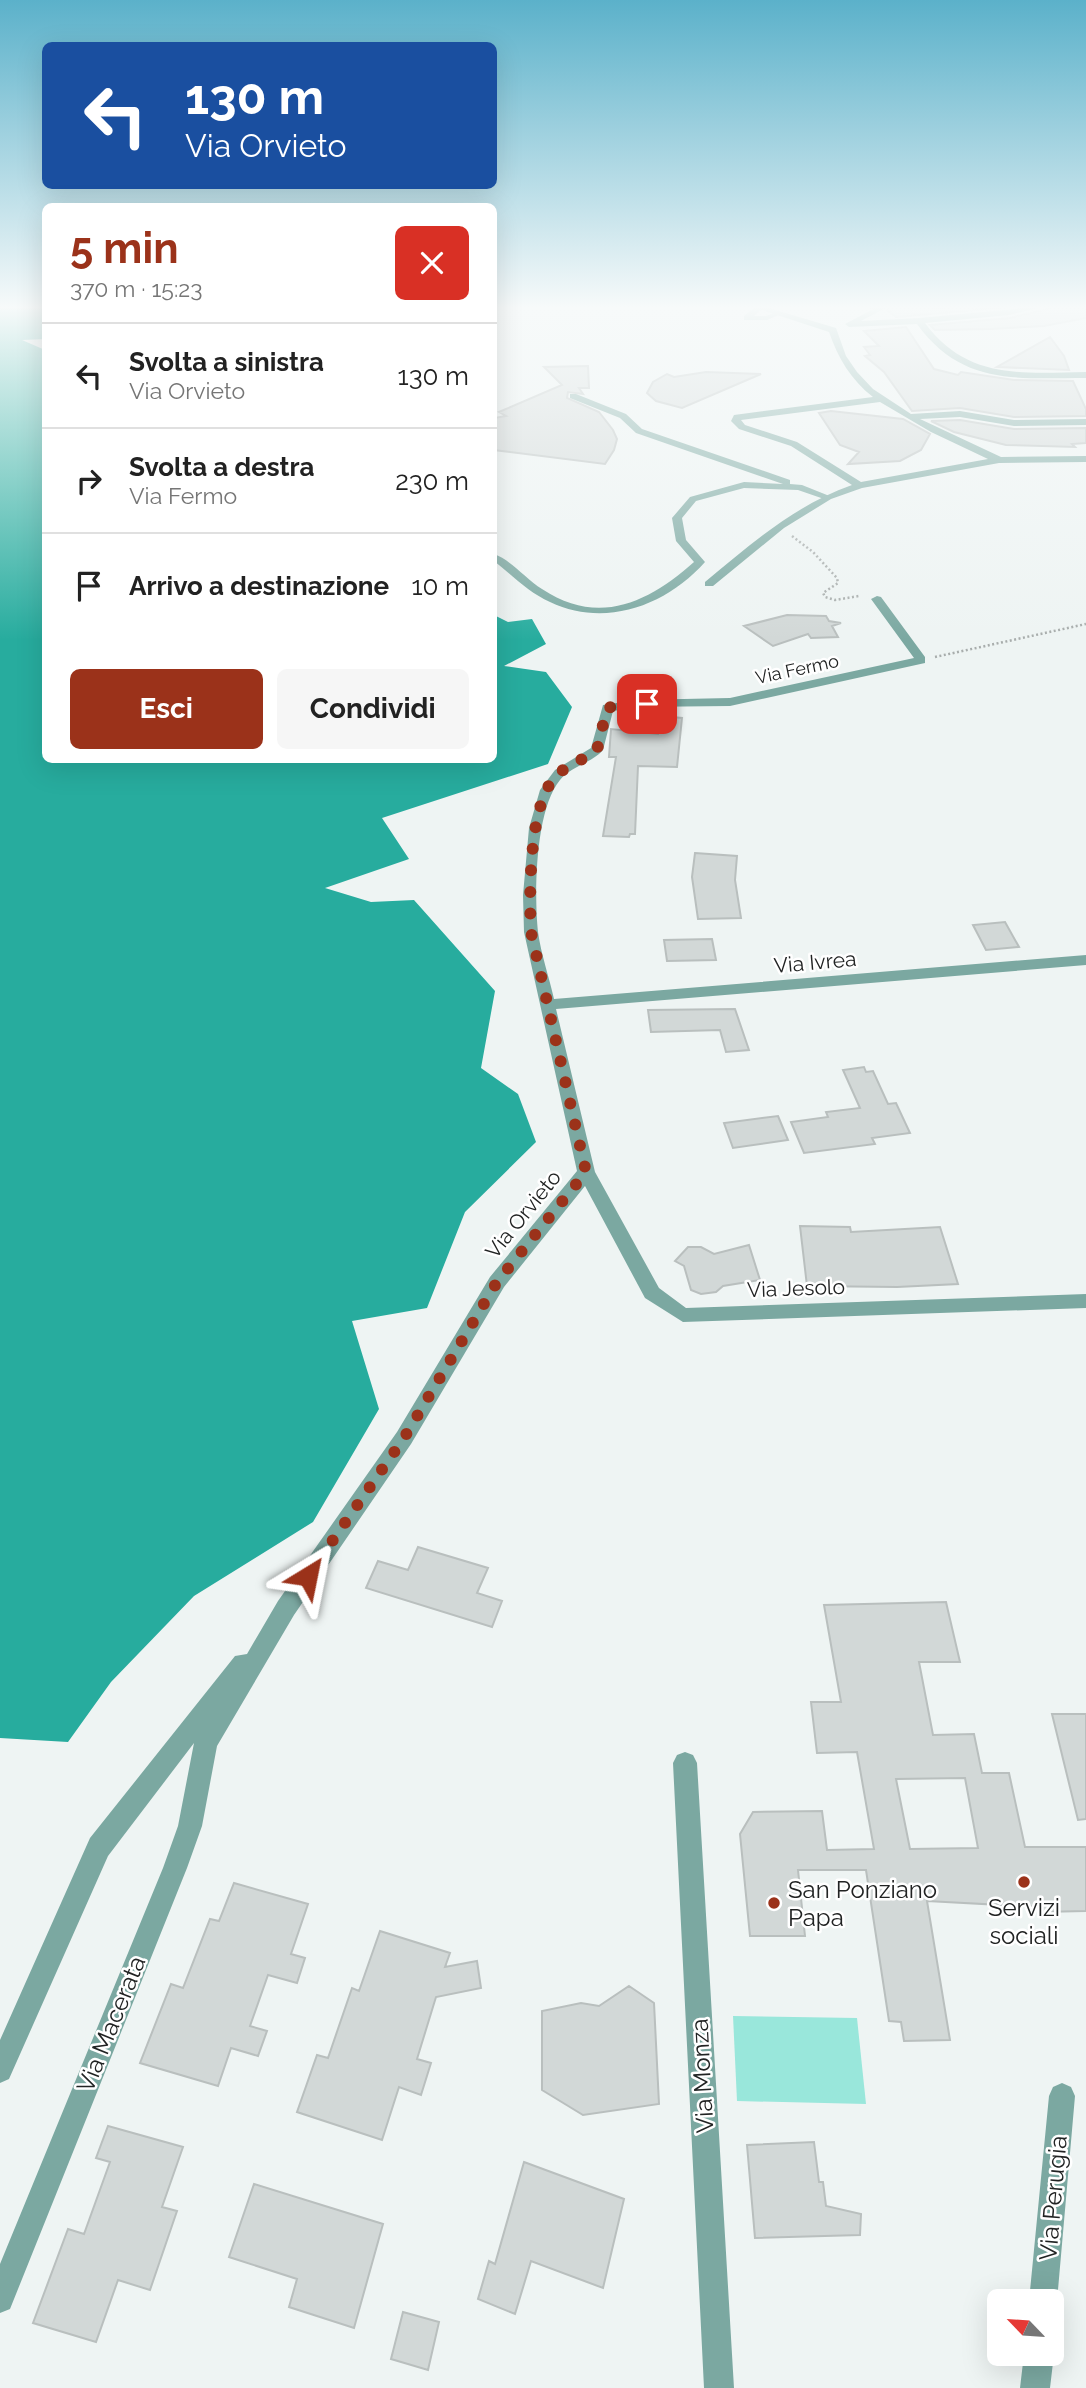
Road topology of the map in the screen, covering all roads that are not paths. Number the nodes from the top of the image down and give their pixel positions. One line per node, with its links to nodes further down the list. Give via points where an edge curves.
1 (626, 417): 9 (lane, via 639,430)
2 (737, 417): 8 (street, via 742,427 794,444)
3 (912, 417): 7 (street)
4 (981, 417): 5 (street, via 1014,423)
5 (1086, 422)
6 (1086, 458): 7 (street)
7 (999, 460): 8 (street)
8 (860, 485): 10 (street)
9 (799, 486): 10 (lane); 11 (lane, via 744,485 693,499 677,518 681,541 700,562 649,602 616,610 580,609 553,600)
10 (827, 496): 12 (street, via 780,526)
11 (497, 559)
12 (709, 584)
13 (877, 599): 14 (street, Via Fermo, via 921,660 729,702 626,703)
14 (607, 708): 16 (street, Via Orvieto, via 597,750 558,774 547,788 533,846 531,932)
15 (1086, 960): 16 (street, Via Ivrea)
16 (547, 1005): 17 (street, Via Orvieto)
17 (586, 1172): 18 (street, Via Jesolo, via 652,1293 683,1315); 19 (street, Via Orvieto, via 497,1282 404,1438)
18 (1086, 1301)
19 (286, 1608): 20 (street, Via Orvieto); 22 (street, via 99,1847)
20 (206, 1743): 25 (street, Via Macerata, via 190,1826 175,1868)
21 (685, 1763): 27 (street, Via Monza)
22 (0, 2070)
23 (1062, 2096): 24 (street, Via Perugia)
24 (1044, 2289)
25 (0, 2299)
26 (1037, 2366): 28 (street)
27 (719, 2388)
28 (1035, 2388)

